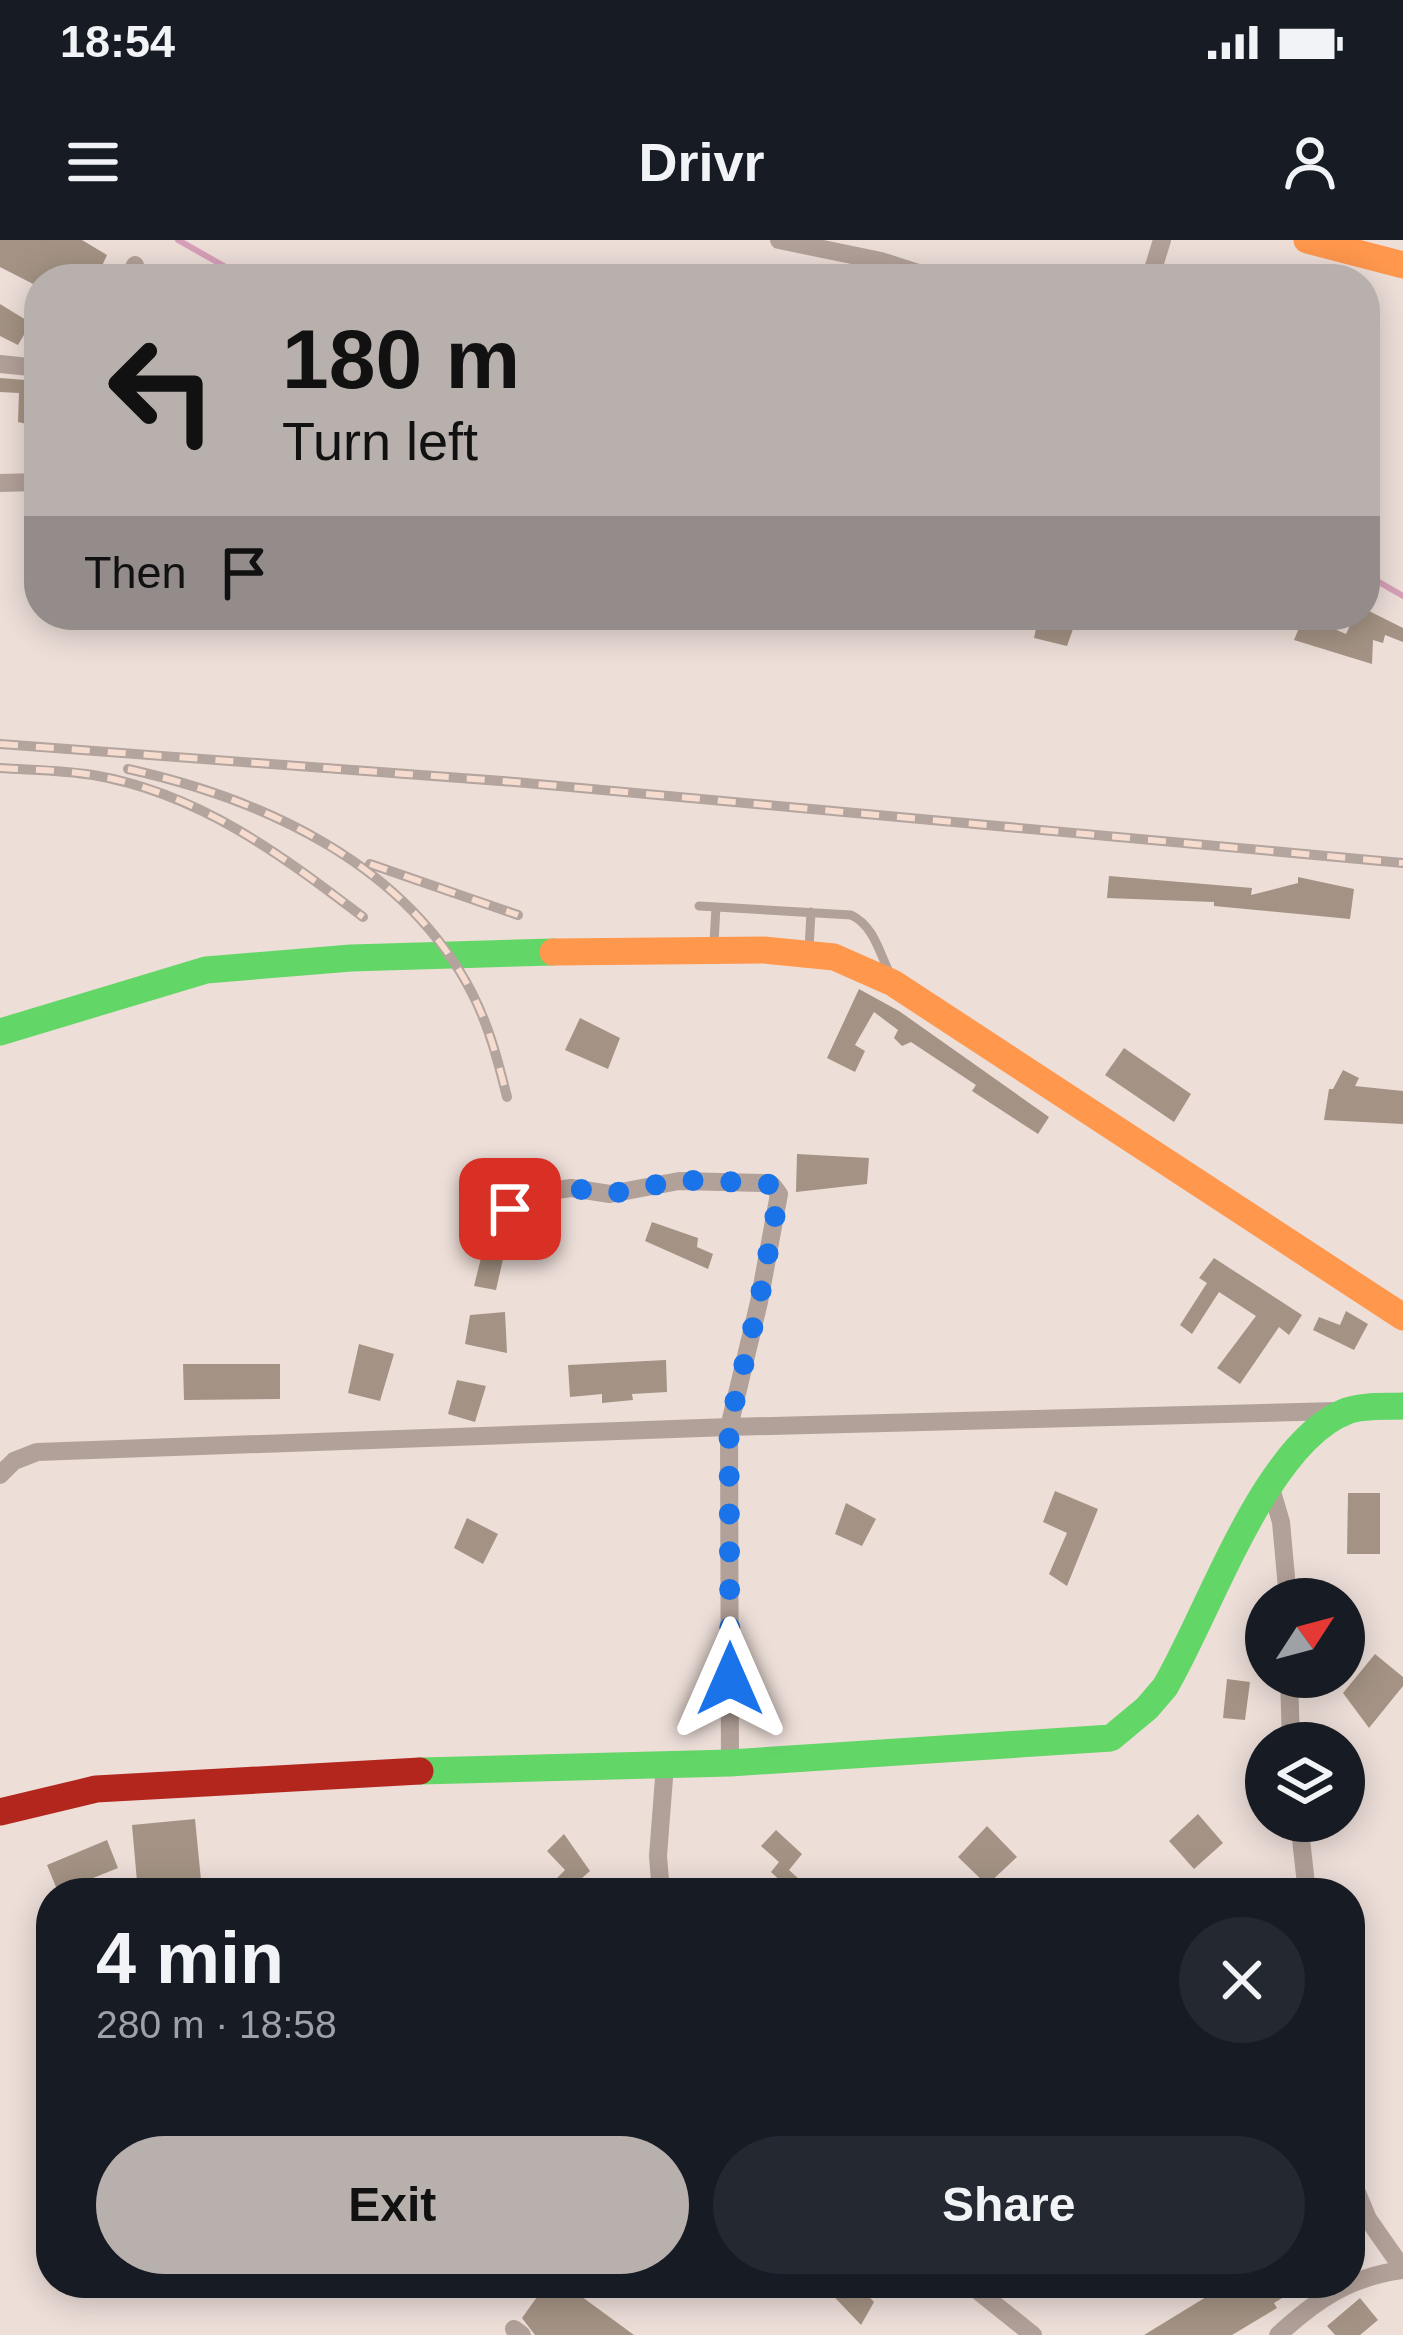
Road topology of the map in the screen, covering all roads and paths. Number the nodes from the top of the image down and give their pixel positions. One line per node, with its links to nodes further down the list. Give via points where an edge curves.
1 (779, 240): 3 (street)
2 (1307, 240): 6 (street)
3 (881, 261): 4 (street); 5 (street)
4 (878, 264)
5 (890, 264)
6 (1403, 265)
7 (699, 906): 8 (lane)
8 (716, 907): 9 (lane); 10 (lane)
9 (811, 912): 11 (lane); 12 (lane, via 861,920)
10 (714, 949): 11 (street); 13 (street, via 230,965)
11 (809, 953): 12 (street)
12 (893, 983): 15 (street)
13 (0, 1032)
14 (485, 1221): 18 (street, via 571,1188 610,1194 679,1180 772,1185 779,1195)
15 (1403, 1317)
16 (1403, 1406): 17 (street)
17 (1348, 1411): 18 (street); 20 (street, via 1297,1444)
18 (729, 1426): 19 (street, via 38,1452); 22 (street)
19 (0, 1475)
20 (1270, 1485): 21 (street); 22 (street, via 1165,1687 1111,1738)
21 (1286, 1578)
22 (730, 1763): 23 (street)
23 (665, 1765): 24 (street, via 96,1789); 26 (street)
24 (0, 1813)
25 (1301, 1842): 27 (street)
26 (660, 1878)
27 (1305, 1878)
28 (1365, 2211): 29 (street)
29 (1403, 2270): 30 (street)
30 (1365, 2276)
31 (987, 2298): 33 (street)
32 (1324, 2298): 34 (street)
33 (1033, 2335)
34 (1278, 2335)

